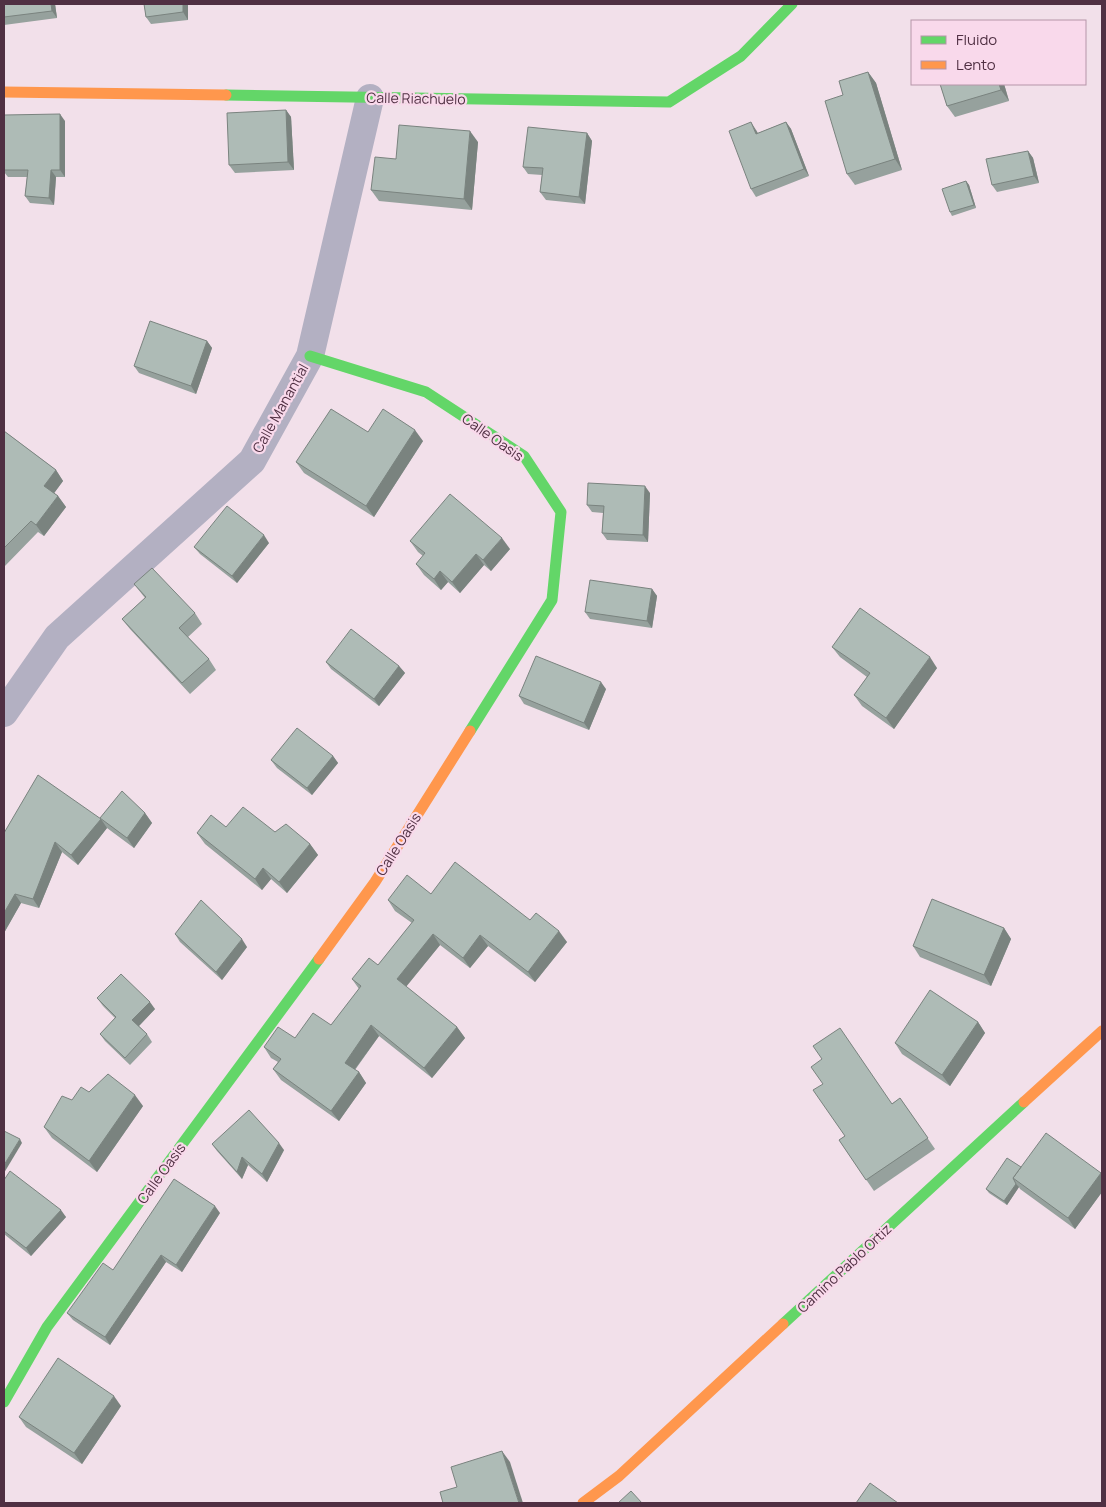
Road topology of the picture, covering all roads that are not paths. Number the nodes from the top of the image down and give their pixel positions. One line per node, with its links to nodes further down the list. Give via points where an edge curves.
1 (792, 4): 3 (street, Calle Riachuelo, via 741,56 670,102)
2 (4, 92): 3 (street, Calle Riachuelo)
3 (370, 98): 4 (street, Calle Manantial)
4 (310, 356): 5 (street, Calle Manantial, via 252,461 57,637); 7 (street, Calle Oasis, via 426,392 524,456 561,512 552,600 375,882 48,1327)
5 (4, 713)
6 (1102, 1030): 8 (street, Camino Pablo Ortiz, via 619,1476)
7 (4, 1402)
8 (583, 1503)

